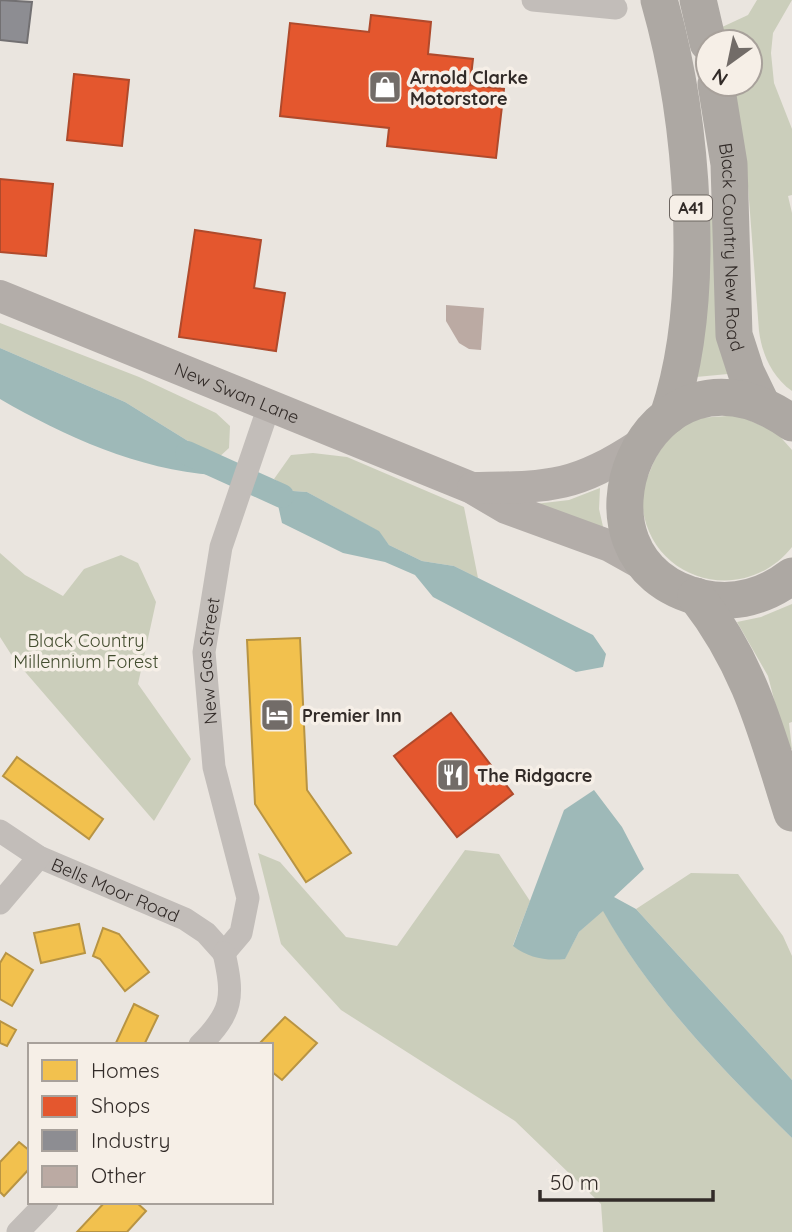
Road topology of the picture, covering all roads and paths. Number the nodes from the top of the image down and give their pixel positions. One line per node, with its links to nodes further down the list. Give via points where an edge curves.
1 (533, 0): 4 (street)
2 (659, 0): 9 (highway, A41, via 681,114 691,216 689,330)
3 (698, 0): 5 (highway)
4 (615, 8)
5 (705, 28)
6 (718, 98): 10 (highway, Black Country New Road / A41, via 729,164 734,335 746,372)
7 (0, 296): 8 (main road, New Swan Lane)
8 (269, 407): 12 (main road, New Swan Lane); 20 (street, New Gas Street, via 233,505 216,570 205,652 214,767 248,898 241,933)
9 (668, 416): 10 (highway, via 713,399 743,400); 11 (highway)
10 (782, 417)
11 (641, 444): 12 (main road, New Swan Lane, via 602,470 569,482 538,488); 13 (highway, via 629,470 625,511 636,546)
12 (472, 488): 13 (main road, New Swan Lane, via 506,508 610,546)
13 (654, 571): 15 (highway)
14 (792, 576): 15 (highway, via 770,591 747,598 724,601)
15 (696, 596): 16 (highway, via 734,649 758,702)
16 (792, 813)
17 (0, 831): 18 (street, Bells Moor Road)
18 (39, 857): 19 (street); 20 (street, Bells Moor Road, via 185,919)
19 (0, 903)
20 (224, 953): 21 (street, via 232,986 228,1005 219,1026)
21 (202, 1043)
22 (45, 1204): 23 (street)
23 (18, 1232)

